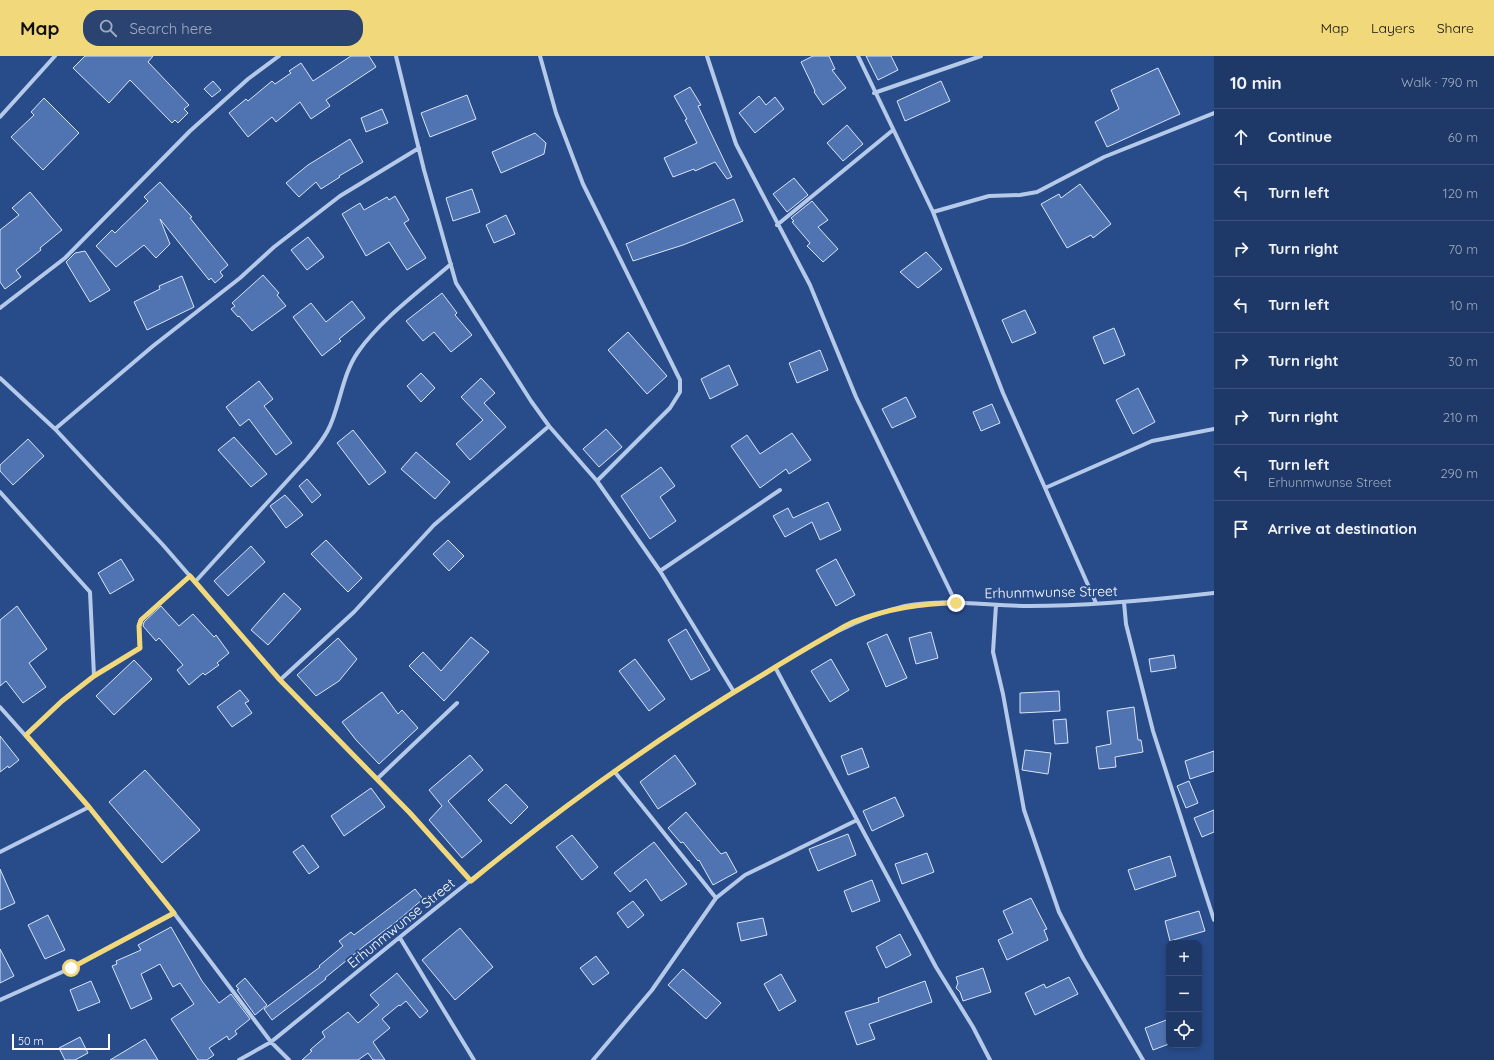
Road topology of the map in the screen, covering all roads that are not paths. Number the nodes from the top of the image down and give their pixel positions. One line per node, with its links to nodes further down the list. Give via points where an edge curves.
1 (55, 56): 10 (street)
2 (279, 56): 16 (street, via 248,79 190,131 65,258)
3 (396, 56): 12 (street)
4 (540, 56): 21 (street, via 556,113 583,184 680,380 680,392 670,408)
5 (707, 56): 14 (street, via 736,144)
6 (858, 56): 8 (street)
7 (981, 56): 8 (street)
8 (874, 93): 11 (street)
9 (1214, 113): 13 (street, via 1104,157 1037,192 989,196)
10 (0, 117)
11 (893, 130): 13 (street); 14 (street)
12 (419, 148): 15 (street); 19 (street, via 340,196 274,247 240,278)
13 (933, 212): 22 (street, via 1003,393)
14 (777, 225): 30 (street, via 810,285 856,397)
15 (451, 264): 18 (street, via 456,283 471,308); 27 (street, via 380,326 358,352 349,368 332,422 324,437)
16 (0, 308)
17 (0, 378): 19 (street)
18 (549, 426): 21 (street); 35 (street, via 434,526 354,612)
19 (54, 429): 26 (street)
20 (1214, 429): 22 (street, via 1152,441)
21 (596, 481): 25 (street)
22 (1045, 488): 31 (street)
23 (780, 490): 25 (street)
24 (0, 492): 34 (street, via 90,592)
25 (660, 571): 36 (street)
26 (190, 576): 27 (street); 34 (street, via 141,620 140,648)
27 (195, 582): 35 (street)
28 (1214, 593): 29 (street, Erhunmwunse Street)
29 (1124, 602): 31 (street, Erhunmwunse Street); 48 (street, via 1126,624 1153,731)
30 (956, 603): 32 (street, Erhunmwunse Street); 33 (street, Erhunmwunse Street, via 927,603 904,607 852,623)
31 (1096, 603): 32 (street, Erhunmwunse Street)
32 (996, 605): 57 (street, via 993,652 1027,817 1059,912 1083,958)
33 (775, 667): 36 (street, Erhunmwunse Street); 43 (street)
34 (94, 676): 39 (street, via 62,701)
35 (280, 680): 41 (street)
36 (734, 692): 40 (street, Erhunmwunse Street)
37 (456, 703): 41 (street)
38 (0, 707): 39 (street)
39 (26, 735): 42 (street)
40 (614, 771): 45 (street, Erhunmwunse Street); 46 (street)
41 (378, 779): 45 (street)
42 (89, 807): 44 (street); 47 (street)
43 (857, 820): 46 (street, via 745,875); 56 (street, via 936,967)
44 (0, 852)
45 (471, 881): 49 (street, Erhunmwunse Street)
46 (716, 898): 55 (street, via 652,990)
47 (174, 913): 50 (street, via 71,968); 51 (street)
48 (1214, 920)
49 (400, 938): 51 (street, Erhunmwunse Street); 54 (street)
50 (0, 1000)
51 (271, 1042): 52 (street, Erhunmwunse Street); 53 (street)
52 (239, 1060)
53 (289, 1060)
54 (474, 1060)
55 (593, 1060)
56 (990, 1060)
57 (1144, 1060)

